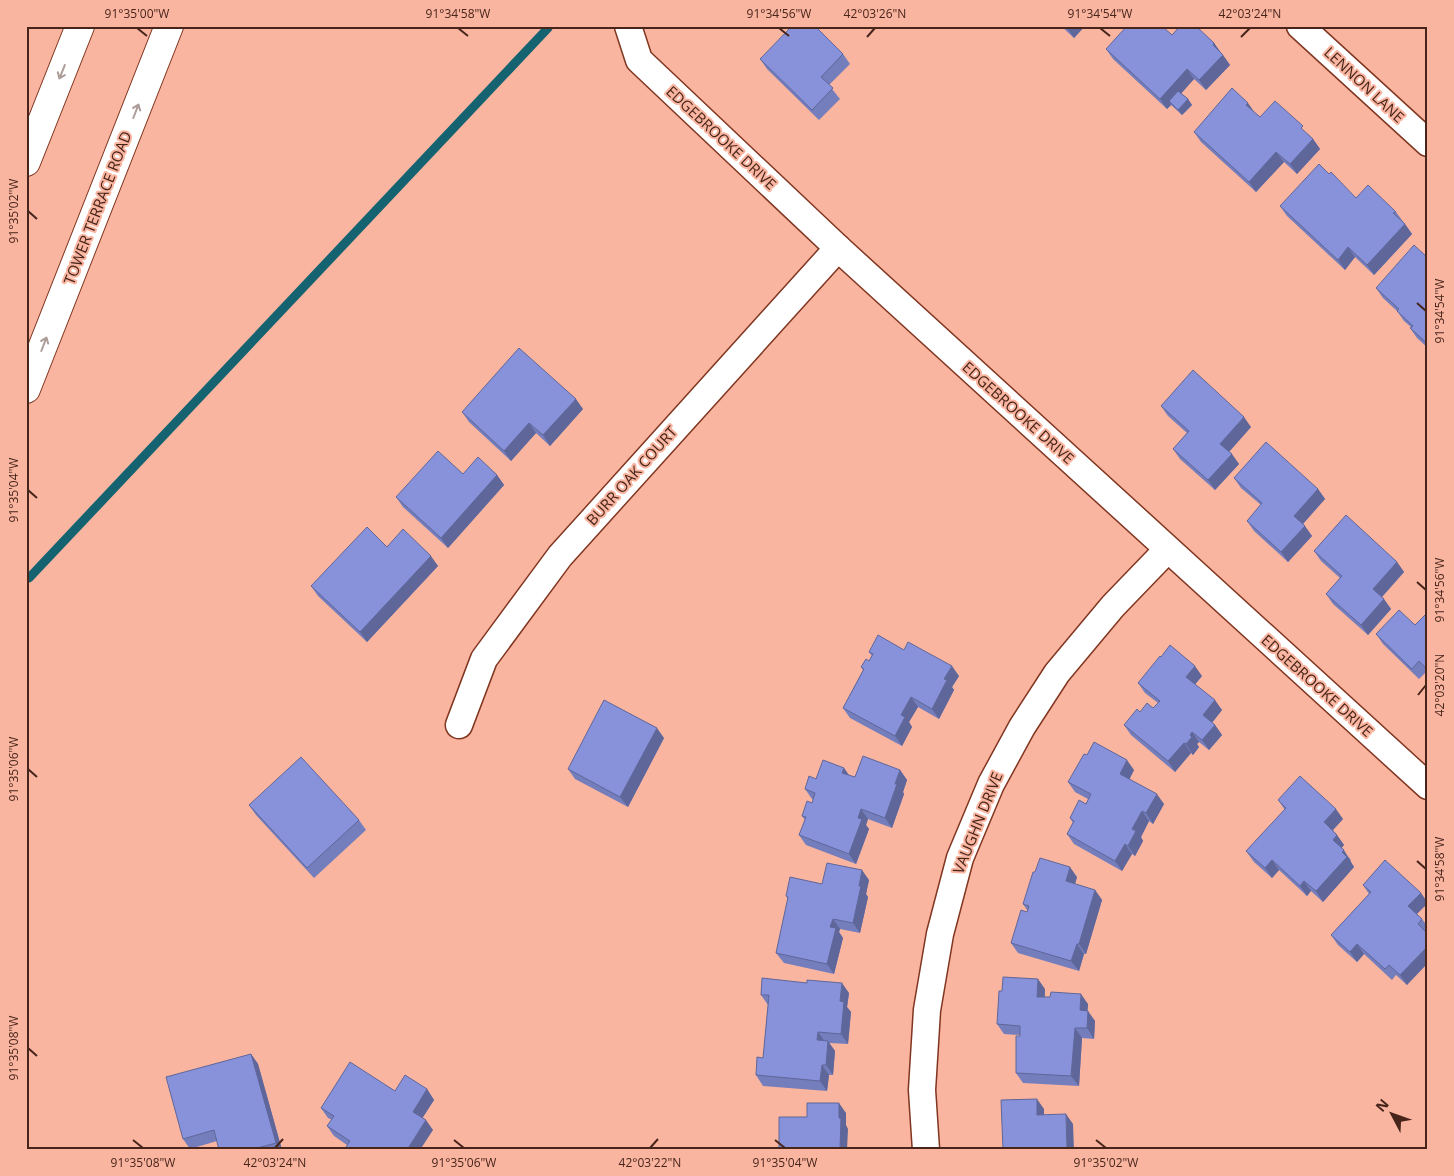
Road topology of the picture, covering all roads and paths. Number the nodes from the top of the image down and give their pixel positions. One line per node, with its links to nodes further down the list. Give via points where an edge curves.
1 (80, 26): 6 (street, one-way to 6)
2 (169, 26): 8 (street, TOWER TERRACE ROAD, one-way to 2)
3 (628, 26): 7 (street, EDGEBROOKE DRIVE, via 639,60)
4 (1300, 26): 5 (street, LENNON LANE)
5 (1428, 143)
6 (26, 162)
7 (838, 248): 9 (street, EDGEBROOKE DRIVE); 10 (street, BURR OAK COURT, via 560,556 484,659)
8 (26, 389)
9 (1167, 550): 11 (street, EDGEBROOKE DRIVE); 12 (street, VAUGHN DRIVE, via 1113,606 1057,673 991,784 960,858 940,934 927,1010 922,1090)
10 (459, 725)
11 (1428, 786)
12 (926, 1150)

